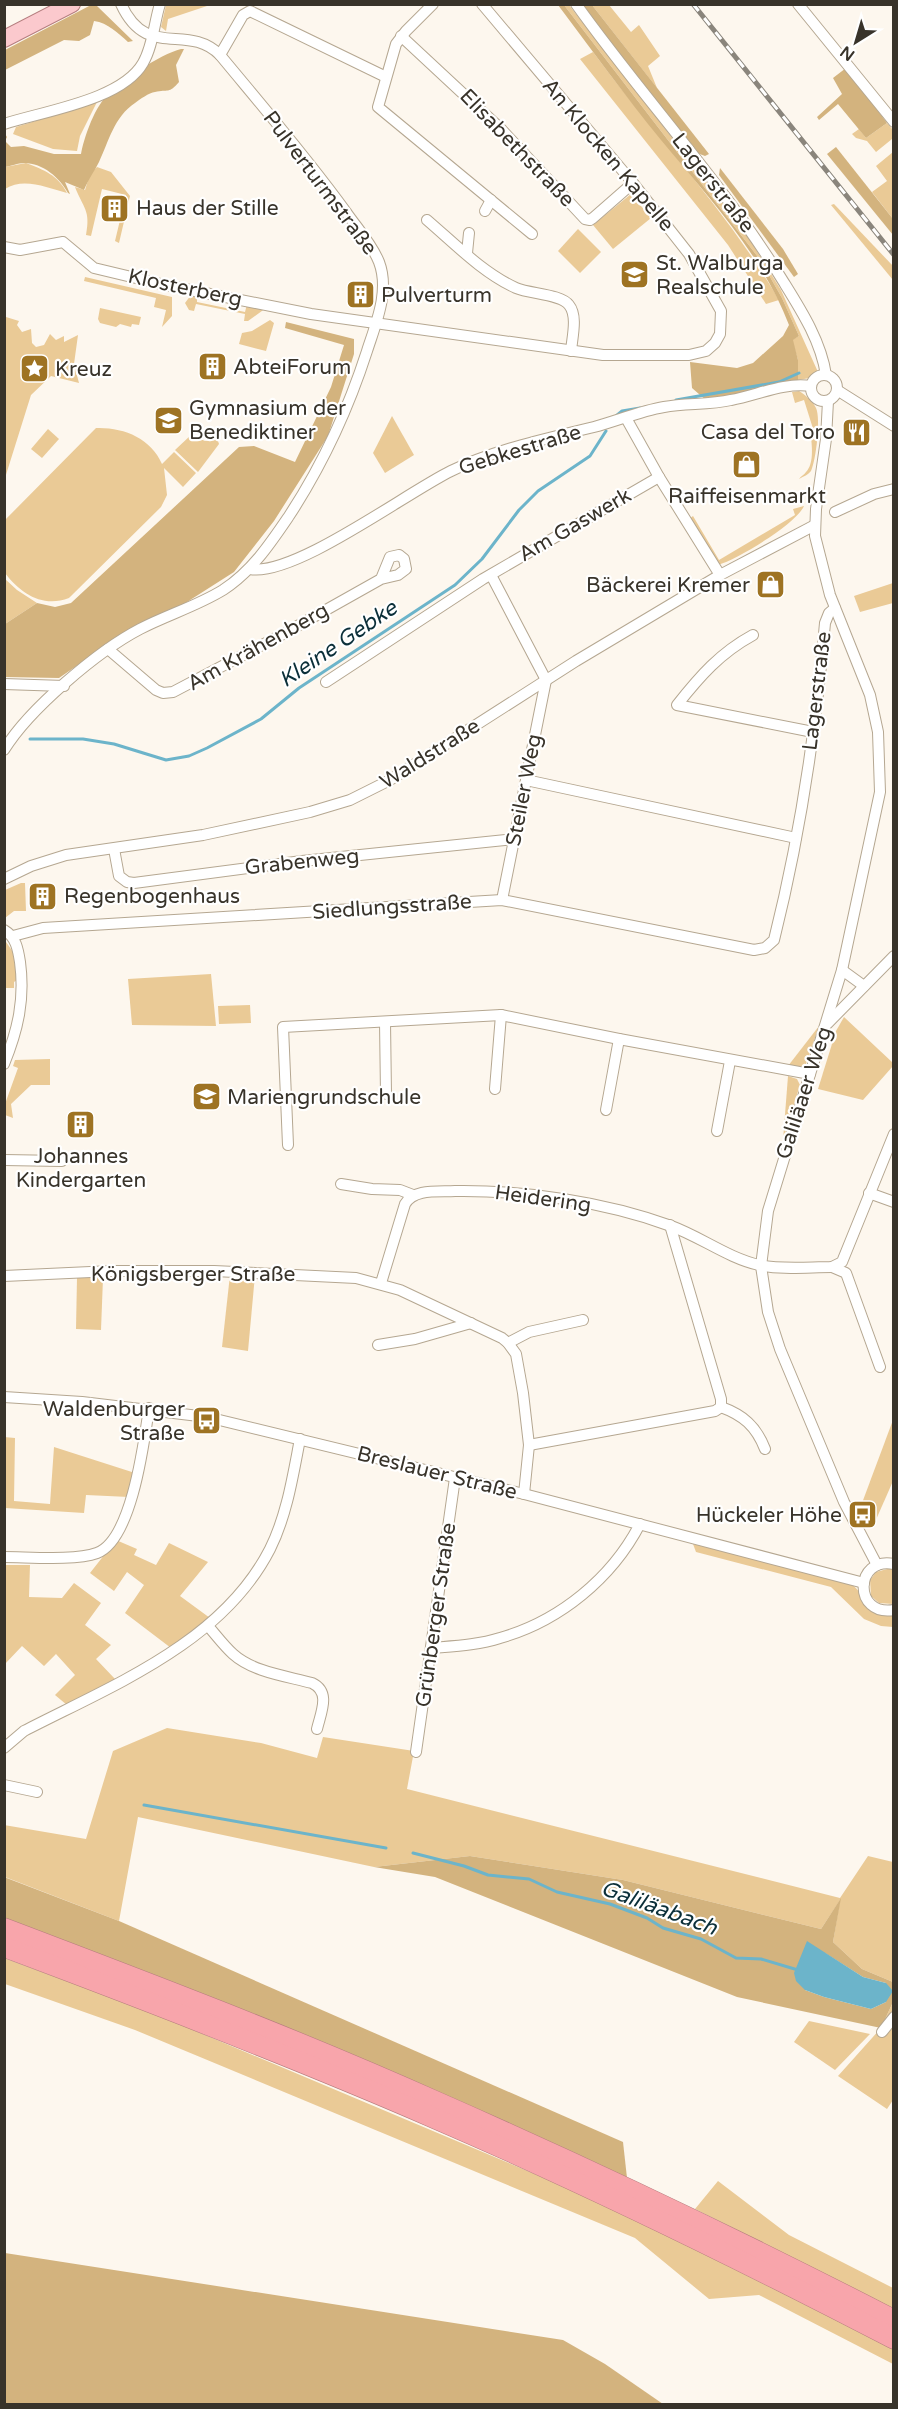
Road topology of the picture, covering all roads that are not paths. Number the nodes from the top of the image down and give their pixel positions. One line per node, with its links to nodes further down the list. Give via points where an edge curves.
1 (72, 4): 10 (main road)
2 (121, 4): 9 (street, via 132,24)
3 (160, 4): 9 (street)
4 (434, 4): 8 (street)
5 (482, 4): 15 (street, An Klocken Kapelle)
6 (576, 4): 25 (street, Lagerstraße, via 753,234 814,336)
7 (798, 4): 13 (street)
8 (401, 36): 12 (street); 15 (street, Elisabethstraße, via 502,130 585,219 593,218)
9 (152, 37): 11 (street, Pulverturmstraße, via 202,42); 14 (street, via 143,63 119,87)
10 (4, 39)
11 (220, 55): 12 (street, via 243,15 250,11); 23 (street, Pulverturmstraße, via 333,195 374,253 383,287)
12 (386, 77): 16 (street, via 378,107)
13 (894, 122)
14 (4, 124)
15 (633, 183): 24 (street, An Klocken Kapelle, via 689,254 711,291 721,311 720,334 706,351 689,355 621,357)
16 (491, 200): 17 (street); 20 (street)
17 (485, 211)
18 (427, 220): 22 (street)
19 (468, 233): 22 (street)
20 (532, 234)
21 (4, 247): 23 (street, Klosterberg, via 20,250 63,242 94,268)
22 (467, 253): 24 (street, via 500,280 520,290 564,300 574,315)
23 (375, 324): 24 (street, An Klocken Kapelle); 35 (street, Pulverturmstraße, via 332,443 273,540)
24 (571, 351)
25 (826, 375): 26 (street, via 816,378); 27 (street, via 835,381)
26 (811, 386): 28 (street, via 815,398); 29 (street, Gebkestraße, via 795,385 731,400 664,407)
27 (837, 390): 28 (street); 30 (street)
28 (828, 401): 34 (street, Lagerstraße)
29 (626, 418): 31 (street); 35 (street, Gebkestraße, via 473,461 310,552 264,570)
30 (894, 426)
31 (659, 477): 36 (street, Am Gaswerk); 37 (street)
32 (894, 489): 33 (street)
33 (835, 512)
34 (815, 525): 37 (street, Waldstraße); 39 (street, Lagerstraße, via 816,543)
35 (250, 569): 41 (street, Pulverturmstraße, via 219,592 143,628)
36 (491, 574): 42 (street); 43 (street, Am Gaswerk)
37 (720, 575): 42 (street, Waldstraße)
38 (381, 579): 41 (street, Am Krähenberg, via 173,692 156,690)
39 (835, 608): 46 (street, Lagerstraße, via 825,623); 57 (street, Galiläaer Weg, via 870,695 880,754 880,792)
40 (753, 635): 46 (street, via 720,655 677,705)
41 (108, 650): 45 (street, Pulverturmstraße)
42 (546, 680): 48 (street, Steiler Weg); 51 (street, Waldstraße, via 390,780 350,800 203,835)
43 (326, 682)
44 (4, 684): 45 (street)
45 (64, 686): 47 (street, Pulverturmstraße, via 27,719)
46 (813, 732): 49 (street, Lagerstraße)
47 (4, 750)
48 (526, 780): 49 (street); 50 (street, Steiler Weg)
49 (796, 838): 55 (street, Lagerstraße, via 774,940)
50 (515, 839): 51 (street, Grabenweg, via 130,882 119,876); 53 (street, Steiler Weg)
51 (114, 849): 52 (street, Waldstraße, via 46,860)
52 (4, 879)
53 (502, 900): 54 (street, Siedlungsstraße); 55 (street, Siedlungsstraße, via 754,950)
54 (9, 933): 64 (street, via 20,963 22,1000 15,1037)
55 (768, 946)
56 (894, 956): 58 (street)
57 (842, 970): 58 (street); 61 (street, Galiläaer Weg)
58 (864, 986): 61 (street)
59 (501, 1015): 60 (street); 62 (street); 66 (street)
60 (385, 1022): 67 (street); 71 (street, via 283,1027)
61 (827, 1024): 65 (street, Galiläaer Weg)
62 (619, 1039): 63 (street); 68 (street)
63 (730, 1061): 65 (street); 69 (street)
64 (4, 1064)
65 (810, 1074): 79 (street, Galiläaer Weg, via 768,1211)
66 (495, 1089)
67 (386, 1094)
68 (606, 1110)
69 (717, 1131)
70 (894, 1134): 75 (street)
71 (288, 1145)
72 (4, 1160): 73 (street)
73 (62, 1161)
74 (341, 1184): 76 (street, Heidering)
75 (869, 1193): 77 (street); 80 (street, via 842,1262)
76 (413, 1195): 78 (street, Heidering, via 481,1191 529,1194 617,1210); 82 (street, via 405,1204)
77 (894, 1202)
78 (670, 1225): 79 (street, Heidering); 89 (street, via 710,1355)
79 (761, 1266): 80 (street); 99 (street, Galiläaer Weg, via 768,1312 780,1349 844,1502)
80 (832, 1267): 87 (street, via 846,1273)
81 (4, 1276): 82 (street, Königsberger Straße, via 214,1271 339,1276)
82 (381, 1283): 84 (street)
83 (583, 1320): 85 (street, via 523,1334)
84 (471, 1323): 85 (street); 86 (street)
85 (508, 1342): 92 (street, via 519,1365)
86 (378, 1345)
87 (880, 1367)
88 (4, 1397): 90 (street, Breslauer Straße)
89 (721, 1407): 92 (street); 93 (street, via 747,1421 758,1432)
90 (149, 1408): 91 (street, Breslauer Straße); 97 (street, via 131,1500 117,1533 100,1552 84,1556)
91 (300, 1439): 94 (street, Breslauer Straße); 102 (street, via 285,1507 270,1548 229,1605)
92 (529, 1445): 95 (street)
93 (765, 1449)
94 (454, 1478): 95 (street, Breslauer Straße); 103 (street, Grünberger Straße)
95 (524, 1494): 96 (street, Breslauer Straße)
96 (640, 1524): 100 (street, Breslauer Straße); 103 (street, via 626,1549 599,1581 558,1611 499,1639)
97 (4, 1557)
98 (894, 1564): 99 (street)
99 (877, 1565): 100 (street, via 868,1572)
100 (864, 1583): 101 (street, via 864,1594 870,1604 879,1610)
101 (894, 1610)
102 (208, 1626): 104 (street, via 242,1661 320,1687 324,1697); 105 (street, via 139,1672 24,1731)
103 (431, 1648): 106 (street, Grünberger Straße)
104 (316, 1729)
105 (4, 1748)
106 (416, 1752)
107 (4, 1785): 108 (street)
108 (37, 1792)
109 (4, 1928): 113 (highway, via 433,2100 714,2229)
110 (4, 1947): 114 (highway, via 245,2039 427,2115 707,2244)
111 (894, 2017): 112 (street)
112 (882, 2031)
113 (894, 2320)
114 (894, 2338)

